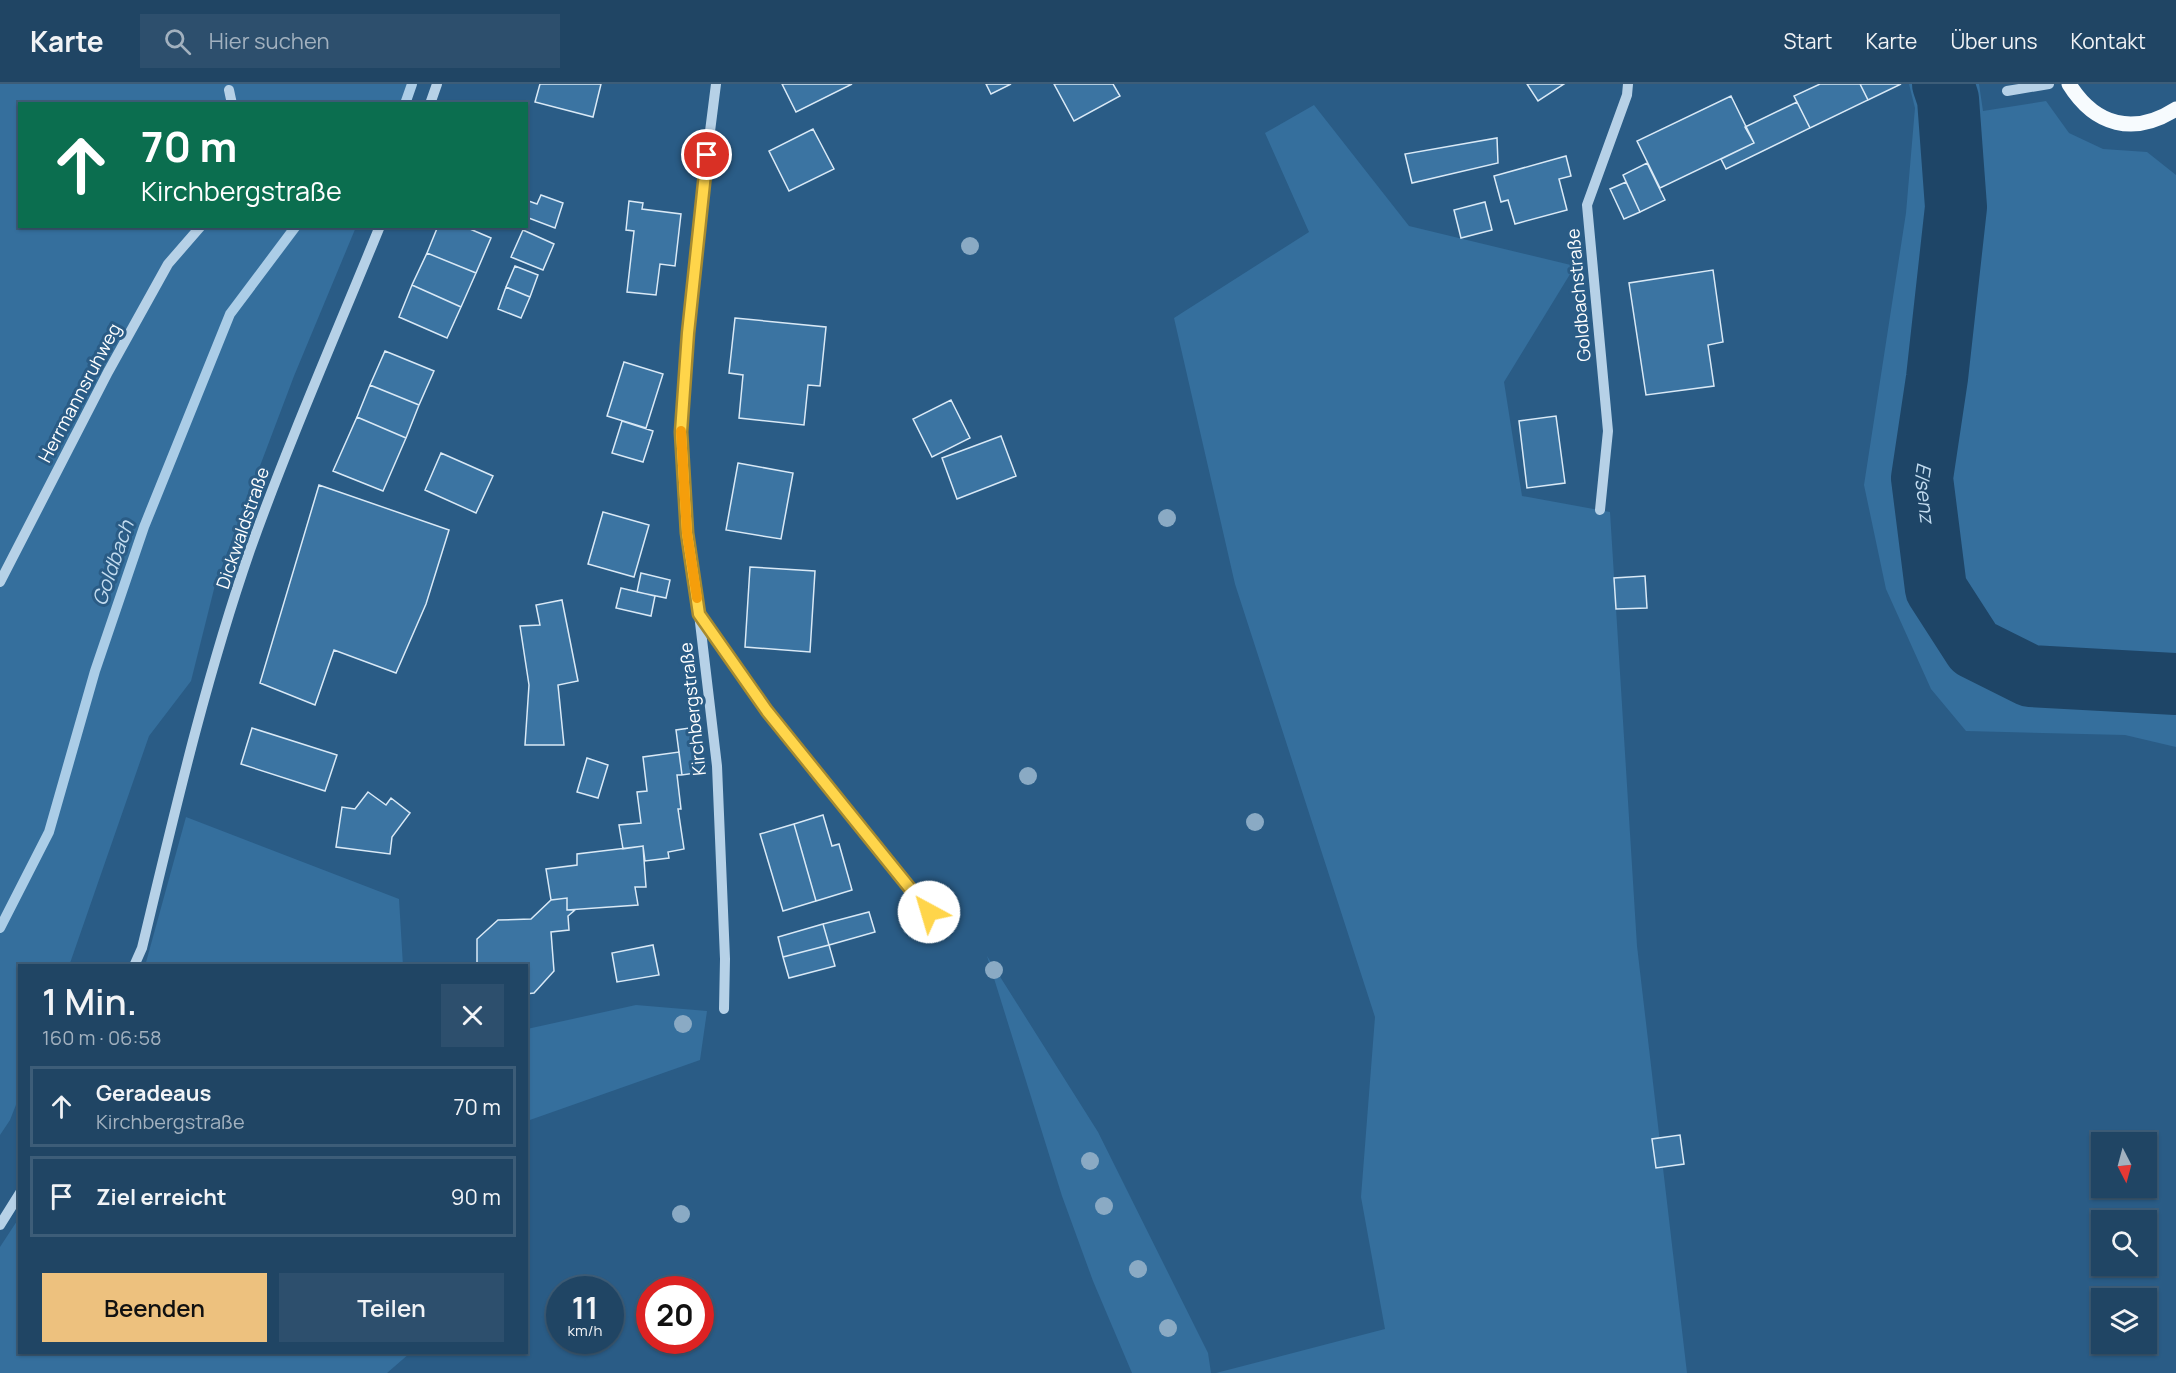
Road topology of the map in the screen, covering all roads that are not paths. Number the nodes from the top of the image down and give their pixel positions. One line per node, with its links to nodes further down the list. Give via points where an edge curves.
1 (437, 84): 9 (street)
2 (717, 84): 15 (street, Kirchbergstraße, via 698,226 681,432 687,533)
3 (1628, 84): 13 (street, Goldbachstraße, via 1587,205 1608,431)
4 (2049, 84): 7 (street)
5 (2069, 84): 10 (main road, via 2096,115 2117,123 2140,125 2161,119)
6 (230, 90): 8 (street)
7 (2007, 91)
8 (231, 102)
9 (431, 102)
10 (2176, 109)
11 (199, 228): 14 (street, Herrmannsruhweg, via 168,264)
12 (379, 228): 17 (street, Dickwaldstraße, via 291,440 250,552 204,698)
13 (1599, 510)
14 (0, 582)
15 (699, 614): 16 (street, via 767,711); 18 (street, Kirchbergstraße, via 717,766 725,959)
16 (929, 912)
17 (135, 964)
18 (723, 1009)
19 (18, 1196): 20 (street)
20 (0, 1225)

